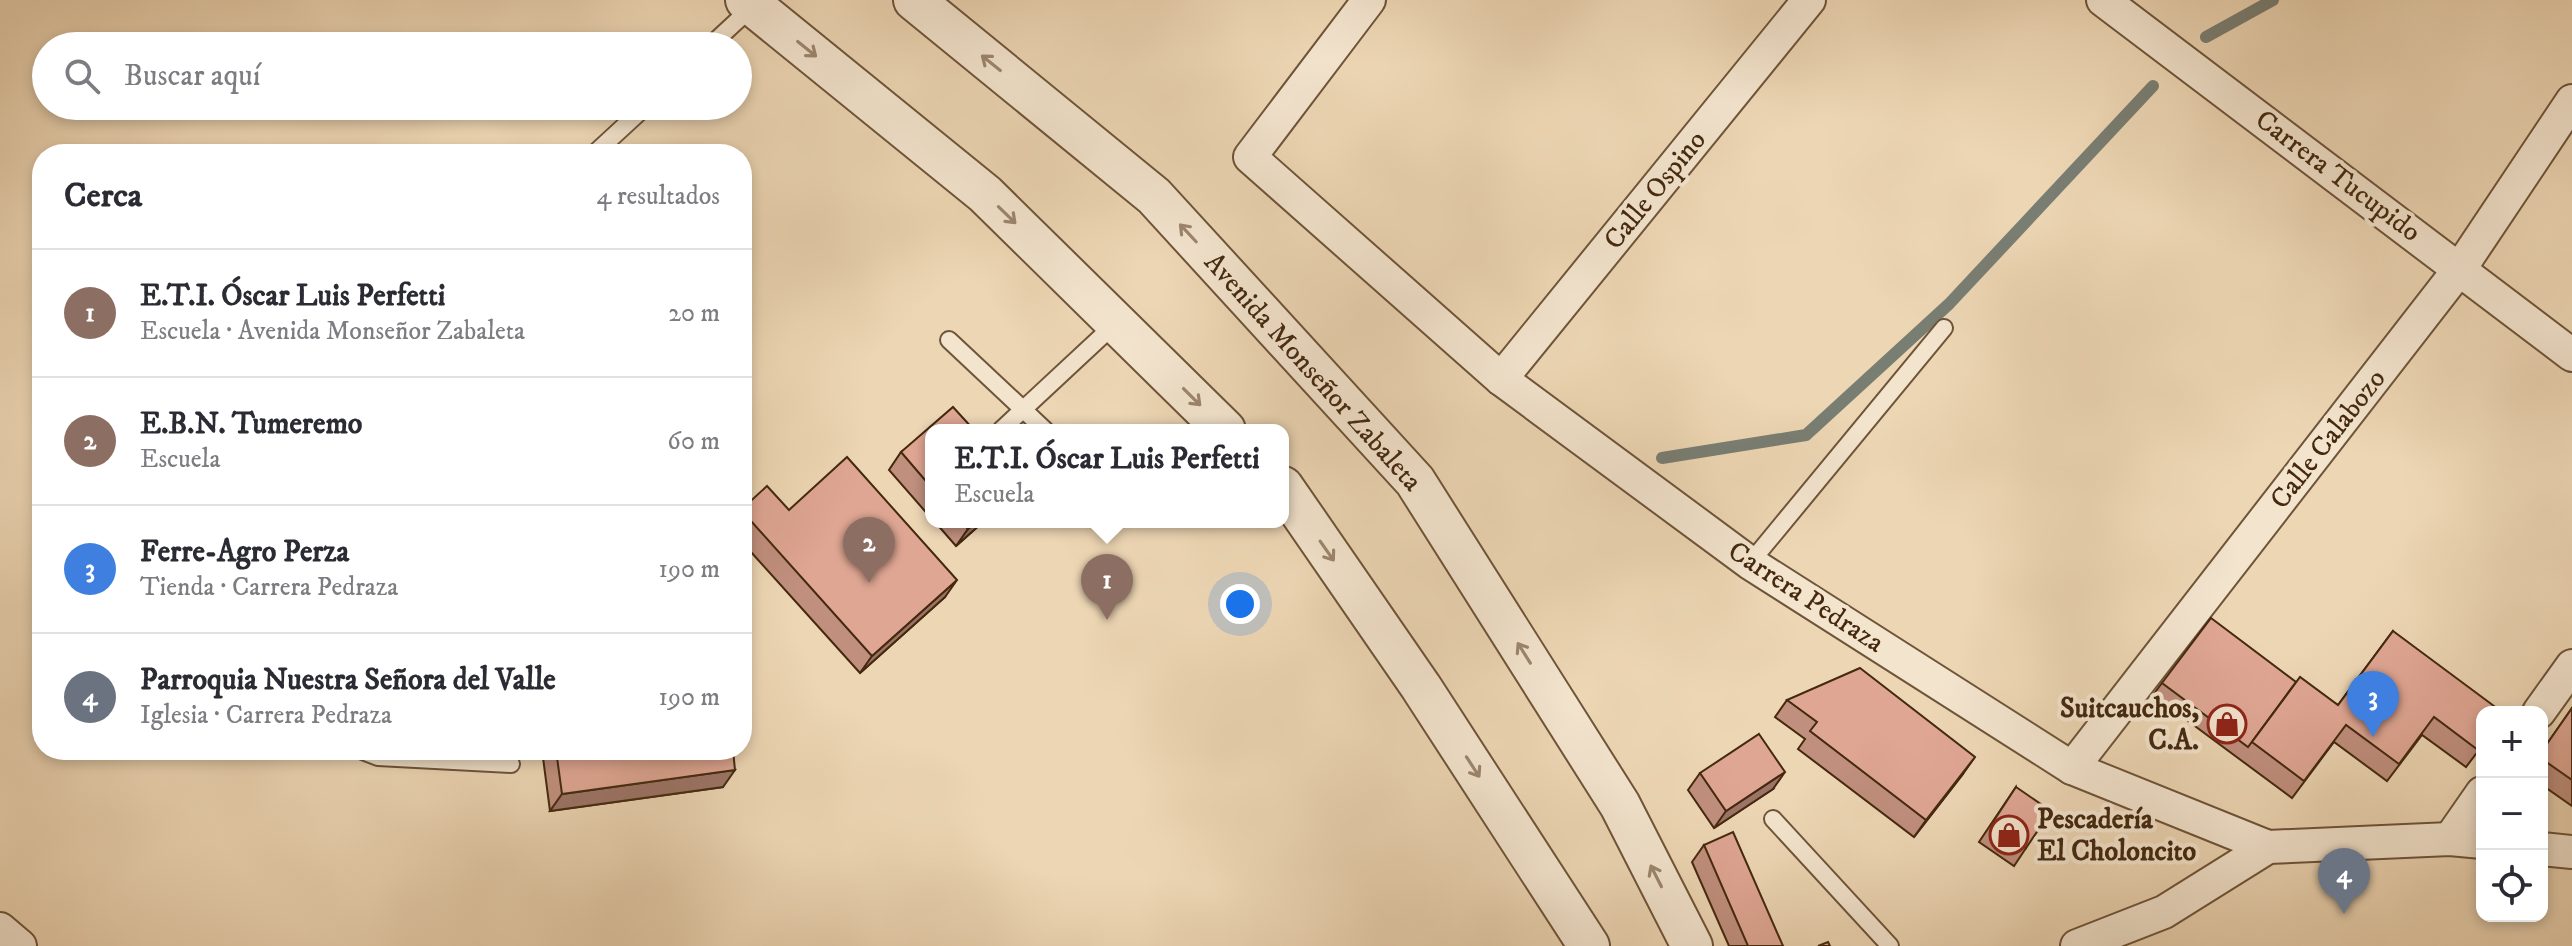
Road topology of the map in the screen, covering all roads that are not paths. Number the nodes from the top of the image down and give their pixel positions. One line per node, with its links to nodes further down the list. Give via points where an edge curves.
1 (914, 0): 37 (street, Avenida Monseñor Zabaleta, one-way to 1, via 1620,805 1415,481 1154,196)
2 (1369, 0): 15 (street, Carrera Pedraza, via 1250,157)
3 (1809, 0): 15 (street, Calle Ospino)
4 (2103, 0): 10 (street, Carrera Tucupido)
5 (750, 3): 6 (lane); 11 (street, one-way to 11, via 985,194)
6 (723, 32)
7 (2572, 101): 10 (street, Calle Calabozo)
8 (631, 120): 9 (lane)
9 (605, 144)
10 (2461, 267): 14 (street, Carrera Tucupido); 26 (street, Calle Calabozo)
11 (1117, 322): 16 (lane); 19 (street, one-way to 19)
12 (1944, 328): 21 (lane)
13 (949, 340): 16 (lane)
14 (2572, 355)
15 (1501, 379): 21 (street, Carrera Pedraza)
16 (1025, 409): 17 (lane); 18 (lane)
17 (1008, 424)
18 (1039, 424)
19 (1219, 424)
20 (1289, 496): 36 (street, one-way to 36)
21 (1750, 563): 26 (street, Carrera Pedraza)
22 (2572, 666): 23 (street)
23 (2543, 706)
24 (435, 760): 25 (lane)
25 (511, 764)
26 (2072, 768): 31 (street, Carrera Pedraza)
27 (2476, 802): 29 (street)
28 (1773, 819): 38 (lane)
29 (2450, 839): 30 (street, Carrera Pedraza); 31 (street, Carrera Pedraza)
30 (2476, 841)
31 (2268, 847): 39 (street, via 2164,912)
32 (2548, 850): 33 (street)
33 (2572, 852)
34 (0, 929): 35 (street)
35 (20, 946)
36 (1589, 946)
37 (1692, 946)
38 (1890, 946)
39 (2077, 946)

